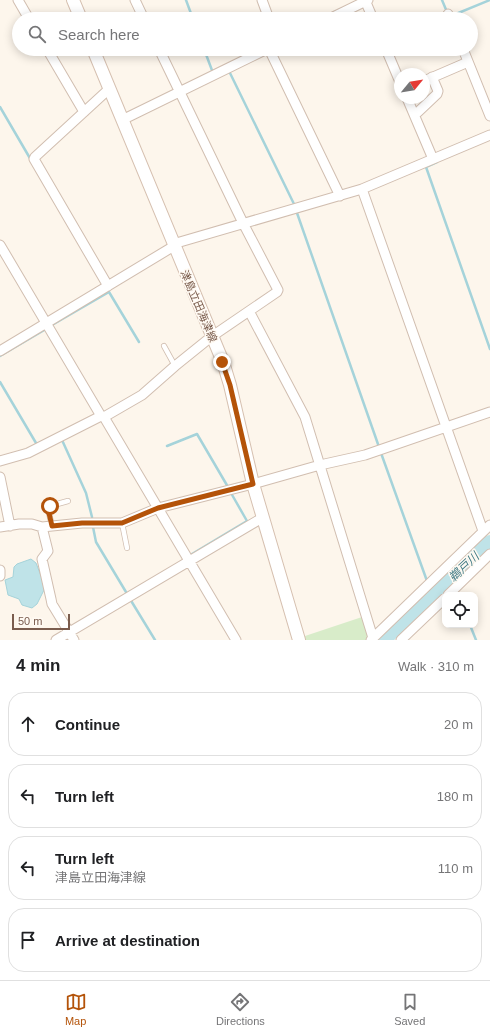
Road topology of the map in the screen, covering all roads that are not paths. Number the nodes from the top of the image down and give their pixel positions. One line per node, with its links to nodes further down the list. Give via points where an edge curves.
1 (18, 0): 6 (street)
2 (73, 0): 7 (main road)
3 (135, 0): 8 (street)
4 (262, 0): 9 (street)
5 (366, 0): 10 (street); 11 (street)
6 (25, 12)
7 (78, 12)
8 (141, 12)
9 (266, 12)
10 (343, 12)
11 (370, 12)
12 (51, 56): 28 (street)
13 (96, 56): 23 (main road, 津島立田海津線)
14 (162, 56): 24 (street)
15 (253, 56): 24 (street)
16 (271, 56): 35 (street)
17 (389, 56): 20 (street)
18 (466, 56): 19 (street)
19 (468, 62): 21 (street); 30 (street)
20 (394, 68)
21 (430, 78)
22 (430, 81): 25 (street, via 438,91)
23 (110, 89): 28 (street); 31 (main road, 津島立田海津線)
24 (179, 91): 31 (street); 36 (street)
25 (430, 101)
26 (410, 104): 29 (street)
27 (426, 104): 29 (street)
28 (84, 112): 39 (street, via 34,159)
29 (414, 114): 33 (street)
30 (490, 116)
31 (122, 120): 38 (main road, 津島立田海津線)
32 (490, 135): 33 (street)
33 (433, 159): 34 (street)
34 (362, 189): 35 (street); 48 (street)
35 (340, 196): 36 (street)
36 (243, 223): 38 (street); 40 (street, via 278,290)
37 (0, 245): 41 (street)
38 (174, 245): 39 (street); 42 (main road, 津島立田海津線)
39 (108, 286): 41 (street)
40 (249, 311): 42 (street); 50 (street, via 305,417)
41 (46, 323): 44 (street); 47 (street)
42 (211, 337): 45 (street); 52 (main road, 津島立田海津線, via 230,385)
43 (164, 346): 45 (lane)
44 (0, 351)
45 (175, 366): 47 (street, via 142,395)
46 (490, 412): 48 (street)
47 (103, 417): 49 (street, via 28,453); 54 (street)
48 (446, 427): 50 (street, via 365,456); 62 (street)
49 (0, 461)
50 (320, 465): 52 (street); 71 (street)
51 (0, 477): 58 (street)
52 (253, 484): 54 (street); 55 (main road, 津島立田海津線)
53 (68, 501): 59 (lane, via 50,506 48,509)
54 (158, 508): 56 (street); 65 (street)
55 (262, 518): 65 (street); 75 (main road, 津島立田海津線)
56 (122, 523): 59 (street); 63 (lane)
57 (490, 525): 62 (street)
58 (10, 526): 60 (street); 61 (street, via 32,524)
59 (52, 526): 61 (street)
60 (0, 527)
61 (42, 527): 70 (street, via 48,551 42,558 52,604)
62 (483, 531): 71 (street)
63 (127, 548)
64 (490, 554): 68 (street)
65 (189, 561): 70 (street); 74 (street)
66 (0, 570): 67 (street)
67 (0, 576)
68 (451, 592)
69 (442, 601): 72 (street)
70 (72, 636): 73 (street)
71 (372, 639)
72 (403, 639)
73 (56, 640)
74 (236, 640)
75 (299, 640)

